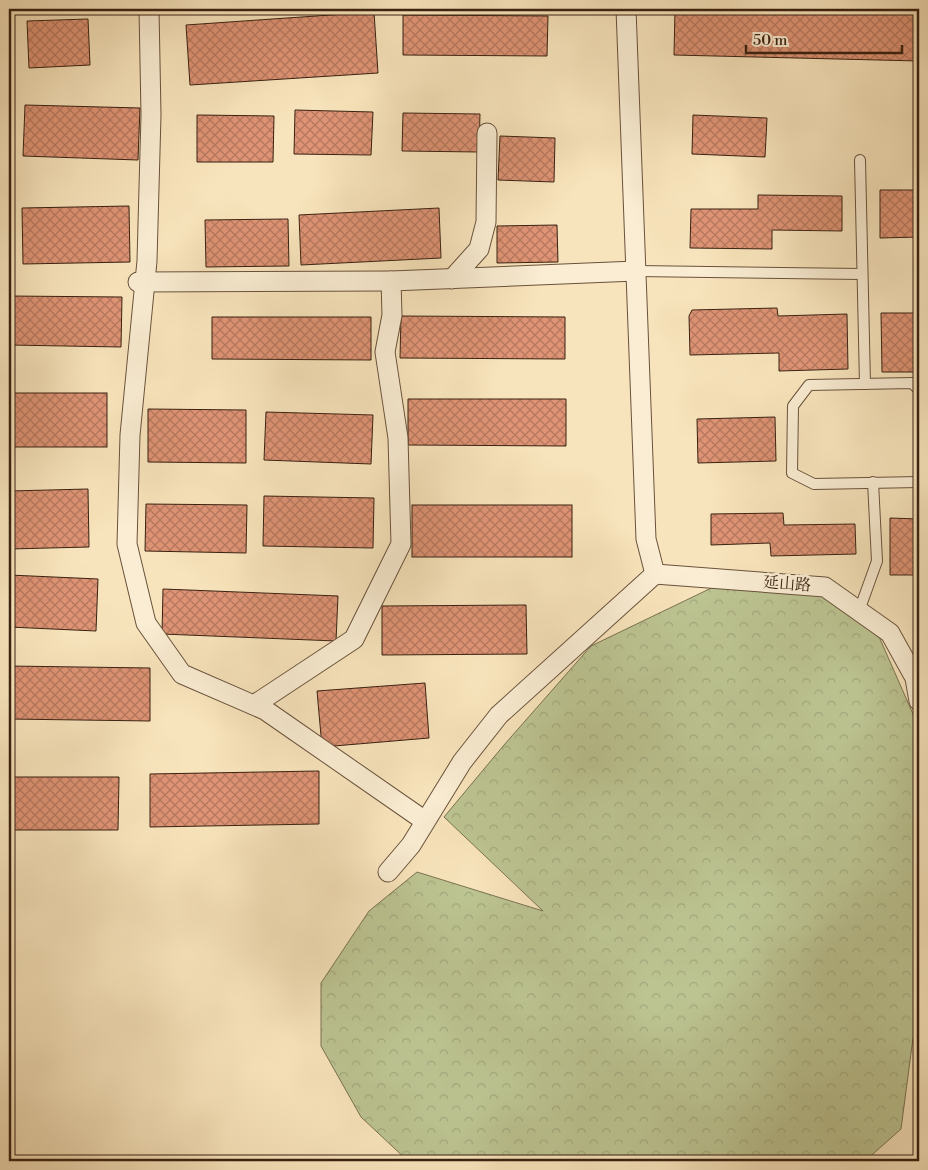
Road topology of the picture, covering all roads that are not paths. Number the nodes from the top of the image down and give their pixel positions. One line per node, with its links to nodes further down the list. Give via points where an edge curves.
1 (149, 9): 9 (street, via 151,115 147,260)
2 (626, 9): 5 (street)
3 (487, 133): 7 (street, via 486,222 480,250)
4 (860, 160): 6 (lane)
5 (636, 271): 6 (lane); 7 (street); 14 (street, via 646,539)
6 (862, 274): 10 (lane)
7 (452, 278): 8 (street)
8 (391, 281): 9 (street); 17 (street, via 392,315 385,352 398,438 401,544 354,639)
9 (141, 282): 17 (street, via 130,435 127,544 146,623 182,674)
10 (865, 384): 11 (lane, via 912,383); 12 (lane, via 809,385 794,406 792,472 814,484)
11 (919, 390)
12 (873, 482): 13 (lane); 15 (lane, via 877,561)
13 (919, 482)
14 (655, 574): 15 (street, 延山路, via 825,587); 18 (street, via 499,715 462,762)
15 (859, 611): 16 (street, 延山路, via 890,633 915,678)
16 (919, 701)
17 (254, 705): 18 (street)
18 (425, 821): 19 (street, via 411,845)
19 (388, 872)

